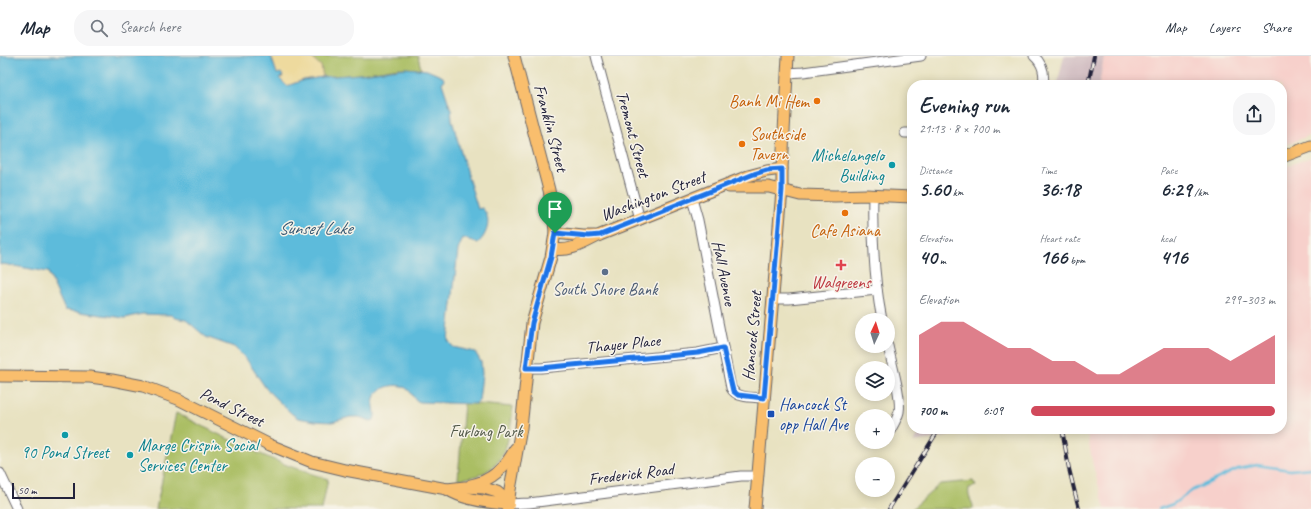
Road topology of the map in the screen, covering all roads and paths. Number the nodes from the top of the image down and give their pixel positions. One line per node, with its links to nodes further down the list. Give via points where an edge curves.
1 (514, 56): 17 (main road, Franklin Street, via 549,190)
2 (596, 56): 16 (street, Tremont Street)
3 (788, 56): 6 (main road)
4 (921, 56): 6 (street)
5 (1034, 56): 7 (street, via 1043,68)
6 (787, 73): 10 (main road)
7 (1044, 80)
8 (1311, 146): 9 (main road)
9 (1287, 155)
10 (782, 169): 11 (main road, Washington Street, via 767,170); 12 (main road)
11 (719, 188): 12 (main road, Washington Street, via 769,186); 15 (main road, Washington Street)
12 (782, 190): 13 (main road, Washington Street, via 800,195); 21 (main road, Hancock Street)
13 (873, 196): 14 (main road, Washington Street); 20 (street, via 872,229)
14 (907, 197)
15 (692, 199): 16 (main road, Washington Street); 23 (street, Hall Avenue)
16 (640, 220): 18 (main road, Washington Street)
17 (555, 233): 18 (main road, Washington Street); 19 (main road)
18 (600, 235): 19 (main road, Washington Street, via 573,248)
19 (553, 249): 25 (main road, via 532,323)
20 (877, 290): 21 (street); 22 (street)
21 (773, 299): 27 (main road, Hancock Street)
22 (881, 313)
23 (723, 348): 25 (street, Thayer Place, via 698,353); 27 (street, Hall Avenue, via 733,391 738,395)
24 (889, 353): 28 (street, via 899,398)
25 (526, 368): 29 (main road)
26 (0, 376): 33 (main road, Pond Street, via 78,376 139,385 178,399 270,445 302,458 346,470)
27 (764, 398): 31 (main road, Hancock Street)
28 (895, 420)
29 (520, 437): 32 (main road, via 510,457 497,472 481,482); 34 (main road)
30 (0, 473): 35 (street)
31 (757, 476): 34 (street, Frederick Road); 36 (main road, Hancock Street)
32 (465, 487): 33 (main road, Pond Street); 34 (main road, Pond Street, via 492,490 501,495)
33 (447, 489): 34 (main road, Pond Street, via 455,495)
34 (508, 506)
35 (17, 509)
36 (755, 509)

